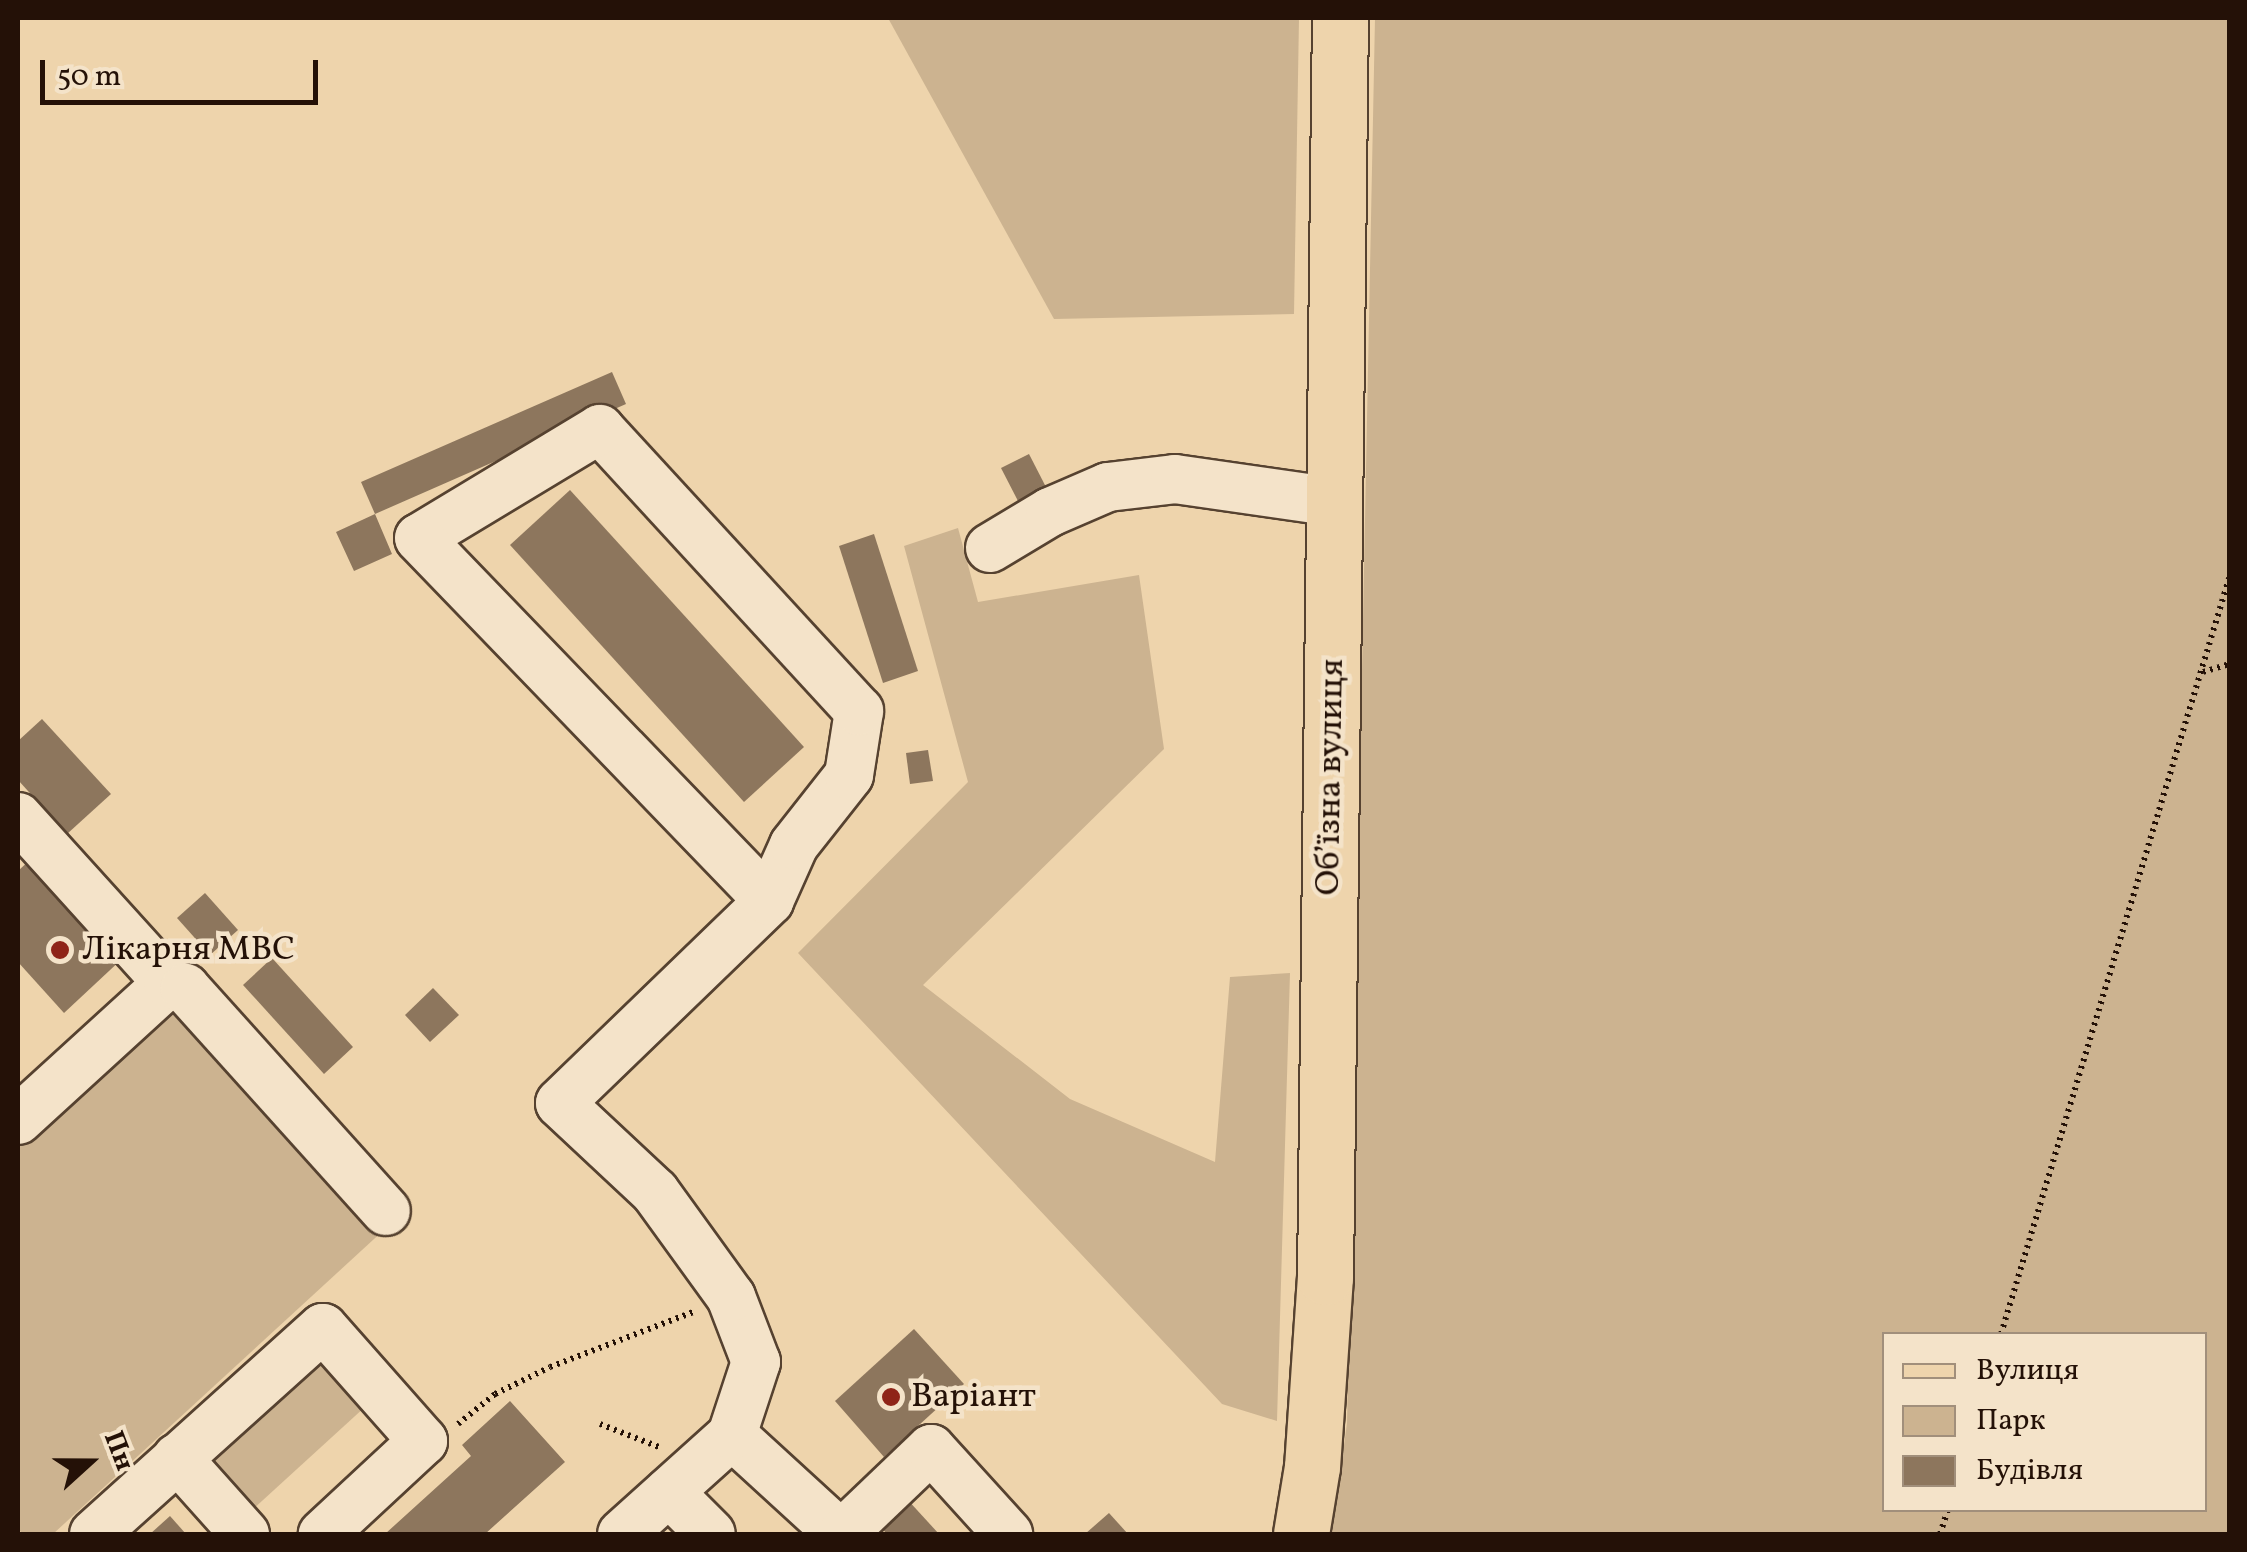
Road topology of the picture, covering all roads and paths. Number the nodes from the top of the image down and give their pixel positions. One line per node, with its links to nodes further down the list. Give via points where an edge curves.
1 (1340, 18): 2 (main road, Об’їзна вулиця)
2 (1335, 502): 3 (street, via 1175,478 1108,488); 25 (main road, Об’їзна вулиця, via 1325,1277)
3 (990, 548)
4 (2230, 574): 6 (path)
5 (2230, 664): 6 (path)
6 (2202, 672): 13 (path)
7 (18, 817): 9 (street)
8 (769, 900): 8 (street, via 794,845 849,775 859,711 600,430 419,538); 12 (street, via 560,1103 655,1192)
9 (168, 983): 10 (street); 11 (street, via 185,988)
10 (18, 1120)
11 (386, 1211)
12 (731, 1297): 15 (path, via 550,1366); 17 (street, via 756,1362)
13 (2002, 1332)
14 (600, 1424): 17 (path)
15 (423, 1441): 16 (street, via 323,1328); 20 (street)
16 (177, 1458): 18 (street); 19 (street)
17 (701, 1463): 21 (street); 22 (street); 23 (street)
18 (94, 1534)
19 (246, 1534)
20 (323, 1534)
21 (622, 1534)
22 (711, 1534)
23 (841, 1534): 24 (street, via 931,1449)
24 (1008, 1534)
25 (1302, 1534)

